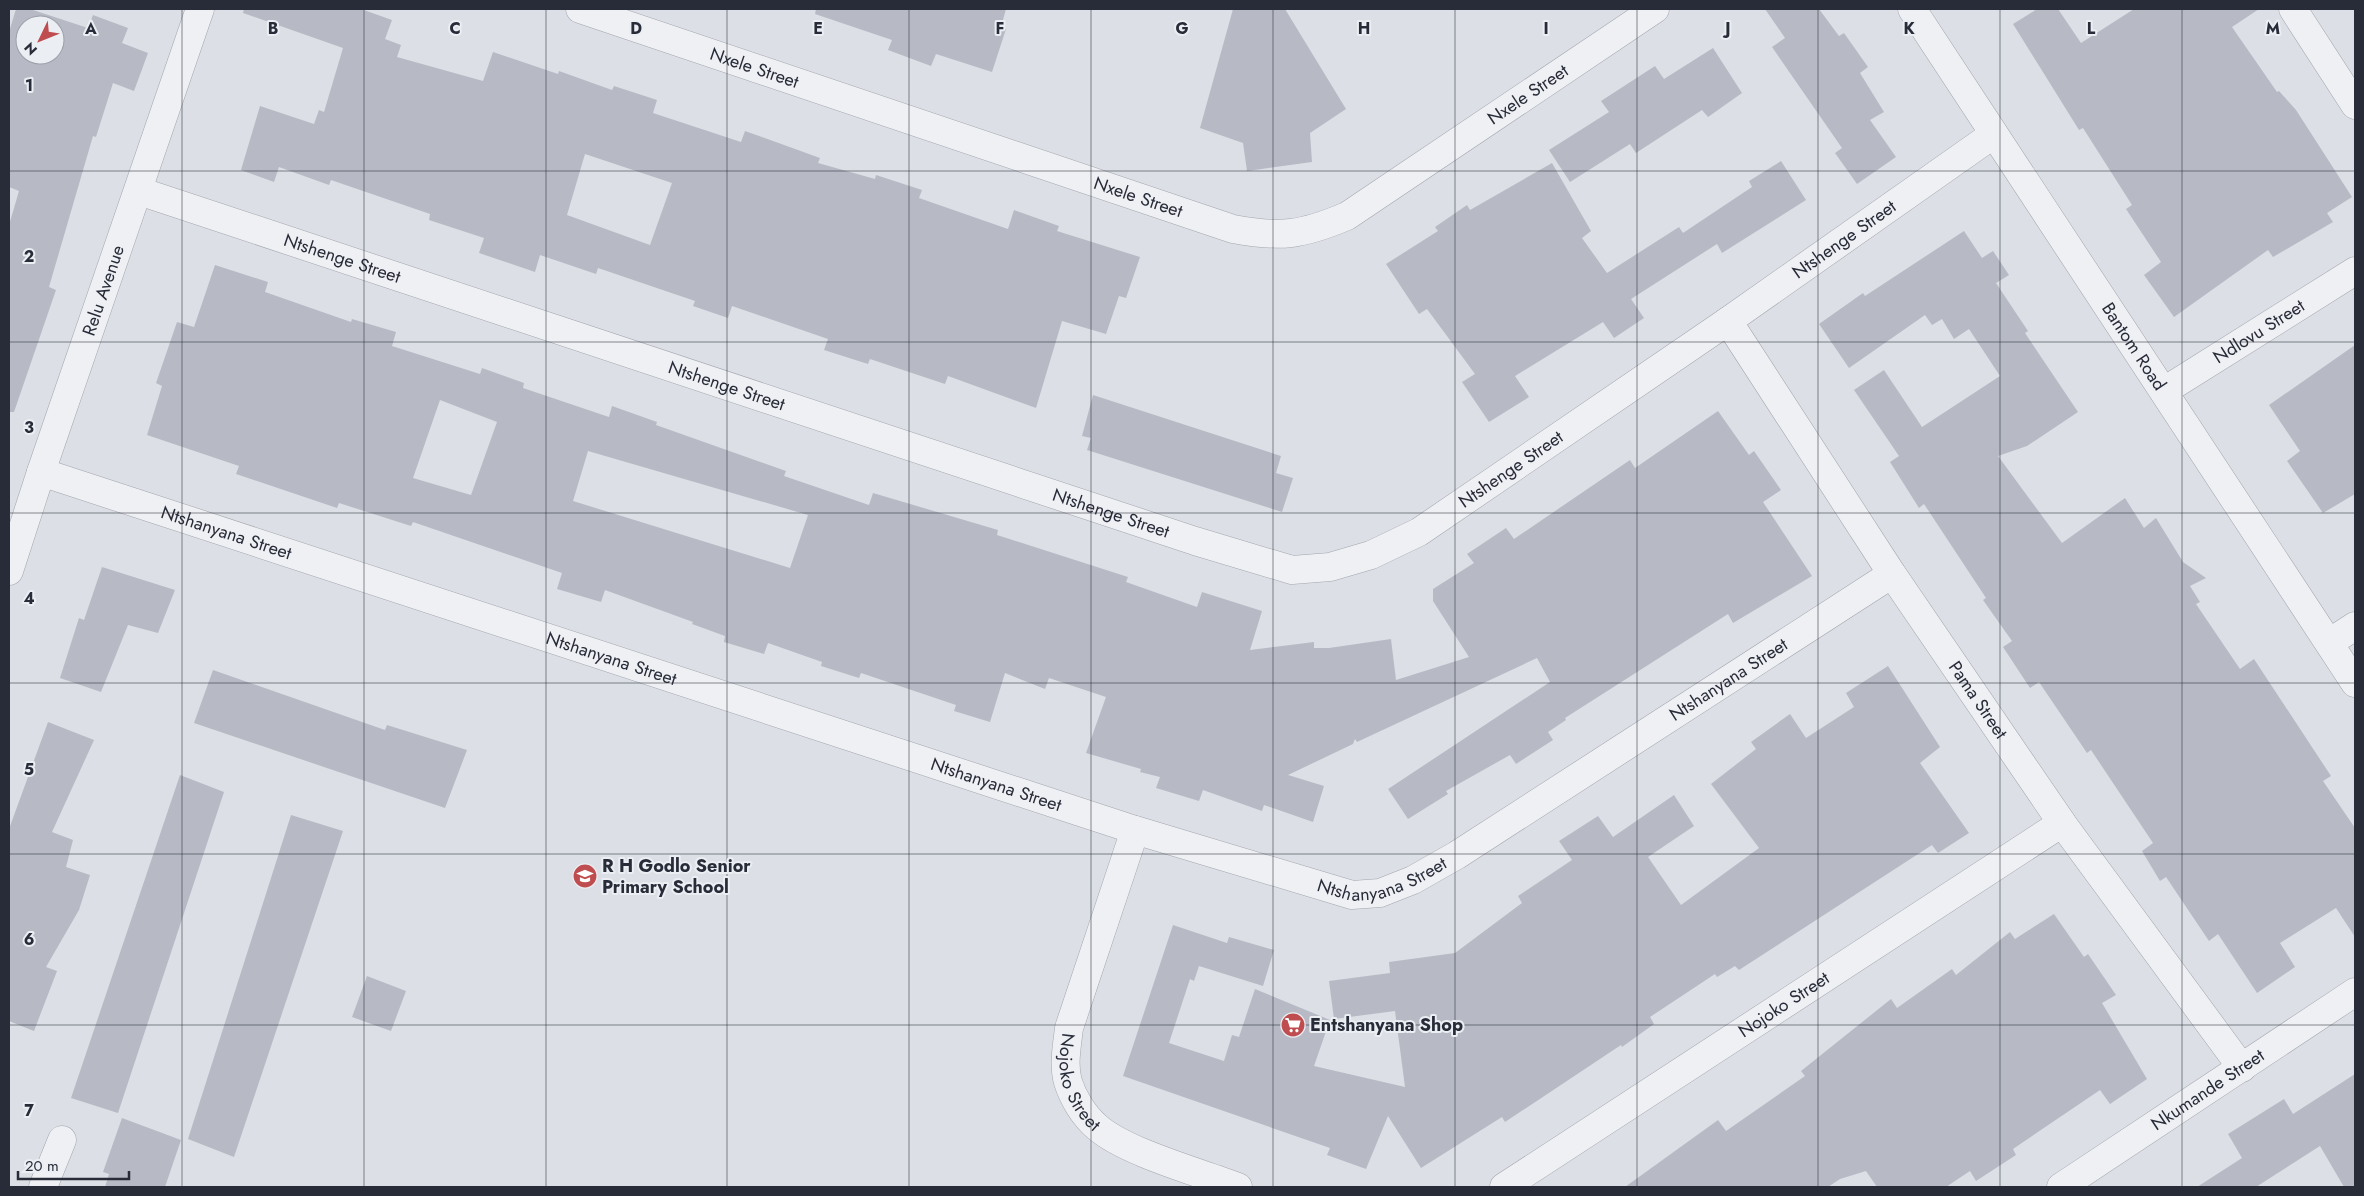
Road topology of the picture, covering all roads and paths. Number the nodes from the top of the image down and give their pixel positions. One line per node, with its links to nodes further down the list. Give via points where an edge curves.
1 (200, 9): 8 (street, Relu Avenue)
2 (580, 9): 3 (street, Nxele Street, via 1233,229 1267,235 1295,234 1347,216)
3 (1655, 9)
4 (1912, 9): 7 (street, Bantom Road)
5 (2293, 9): 6 (street)
6 (2355, 104)
7 (1994, 134): 10 (street, Ntshenge Street); 11 (street, Bantom Road)
8 (139, 191): 10 (street, Ntshenge Street, via 1195,541 1292,570 1330,568 1371,555 1419,532); 12 (street, Relu Avenue)
9 (2355, 270): 11 (street, Ndlovu Street)
10 (1728, 321): 14 (street, Pama Street)
11 (2164, 391): 16 (street, Bantom Road)
12 (41, 472): 13 (street, Relu Avenue); 19 (street, Ntshanyana Street)
13 (9, 571)
14 (1892, 574): 18 (street, Pama Street); 19 (street, Ntshanyana Street, via 1457,855 1413,880 1380,893 1352,895)
15 (2355, 626): 16 (street)
16 (2329, 643): 17 (street, Bantom Road)
17 (2355, 683)
18 (2062, 823): 21 (street, Pama Street); 25 (street, Nojoko Street)
19 (1135, 830): 24 (street, Nojoko Street, via 1069,1028 1068,1082 1080,1108 1097,1127 1127,1145)
20 (2355, 992): 21 (street, Nkumande Street)
21 (2242, 1068): 26 (street, Nkumande Street)
22 (62, 1140): 23 (street)
23 (43, 1187)
24 (1238, 1187)
25 (1504, 1187)
26 (2061, 1187)

